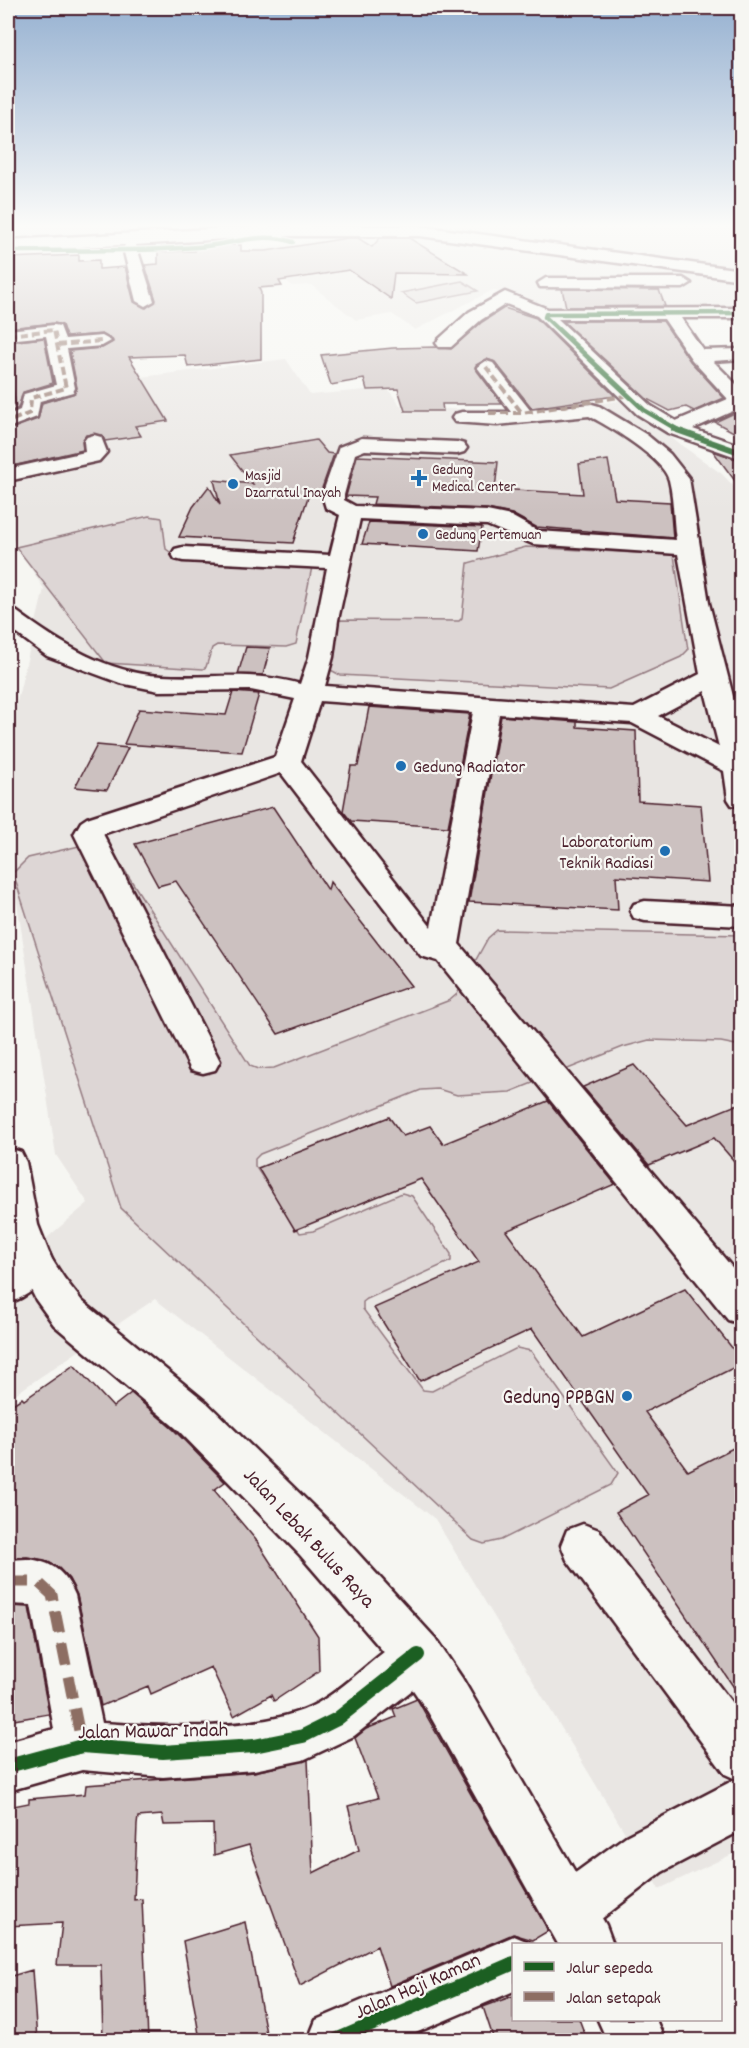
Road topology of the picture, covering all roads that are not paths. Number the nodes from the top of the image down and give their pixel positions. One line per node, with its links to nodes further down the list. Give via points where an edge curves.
1 (471, 321): 7 (street)
2 (549, 321): 11 (street)
3 (674, 321): 9 (street)
4 (8, 335): 5 (street)
5 (55, 338): 6 (street); 16 (street, via 66,388 31,398 30,413)
6 (102, 341)
7 (445, 343)
8 (741, 354): 9 (street)
9 (698, 356): 12 (street)
10 (486, 367): 14 (street)
11 (631, 395): 14 (street); 17 (street, via 644,410)
12 (737, 401): 17 (street)
13 (489, 413): 14 (street)
14 (522, 413)
15 (462, 418): 23 (street, via 512,418 584,409 604,415 674,469 679,478)
16 (8, 422)
17 (675, 429): 20 (street)
18 (94, 441): 21 (street, via 97,452 92,457)
19 (457, 448): 22 (street, via 362,444 350,447 333,495 337,506)
20 (741, 453)
21 (8, 475)
22 (351, 512): 23 (street, via 487,518 505,522 533,537); 25 (street)
23 (687, 548): 27 (street)
24 (183, 554): 25 (street)
25 (340, 562): 28 (street)
26 (8, 616): 28 (street, via 56,651 176,690 262,698)
27 (713, 677): 30 (street); 32 (street)
28 (303, 691): 29 (street); 31 (street)
29 (488, 703): 30 (street); 36 (street)
30 (638, 716): 32 (street)
31 (287, 762): 36 (street, via 432,949 440,951); 37 (street, via 108,821 88,833)
32 (740, 769): 33 (street)
33 (741, 799)
34 (645, 911): 35 (street)
35 (741, 916)
36 (443, 946): 40 (street)
37 (203, 1061)
38 (8, 1162): 39 (street, Jalan Lebak Bulus Raya, via 19,1226)
39 (21, 1276): 43 (street, Jalan Lebak Bulus Raya, via 192,1416 316,1540)
40 (741, 1308)
41 (583, 1545): 45 (street)
42 (8, 1582): 44 (street, via 33,1580 44,1584 52,1595)
43 (418, 1655): 44 (street, Jalan Mawar Indah, via 337,1719 303,1736 254,1746 163,1752); 48 (street, Jalan Lebak Bulus Raya, via 446,1695)
44 (82, 1746): 46 (street, Jalan Mawar Indah)
45 (741, 1757)
46 (8, 1766)
47 (741, 1802): 48 (street, via 644,1854)
48 (573, 1933)
49 (512, 1963): 51 (street, Jalan Haji Kaman)
50 (627, 2021): 52 (street)
51 (336, 2040)
52 (637, 2040)

